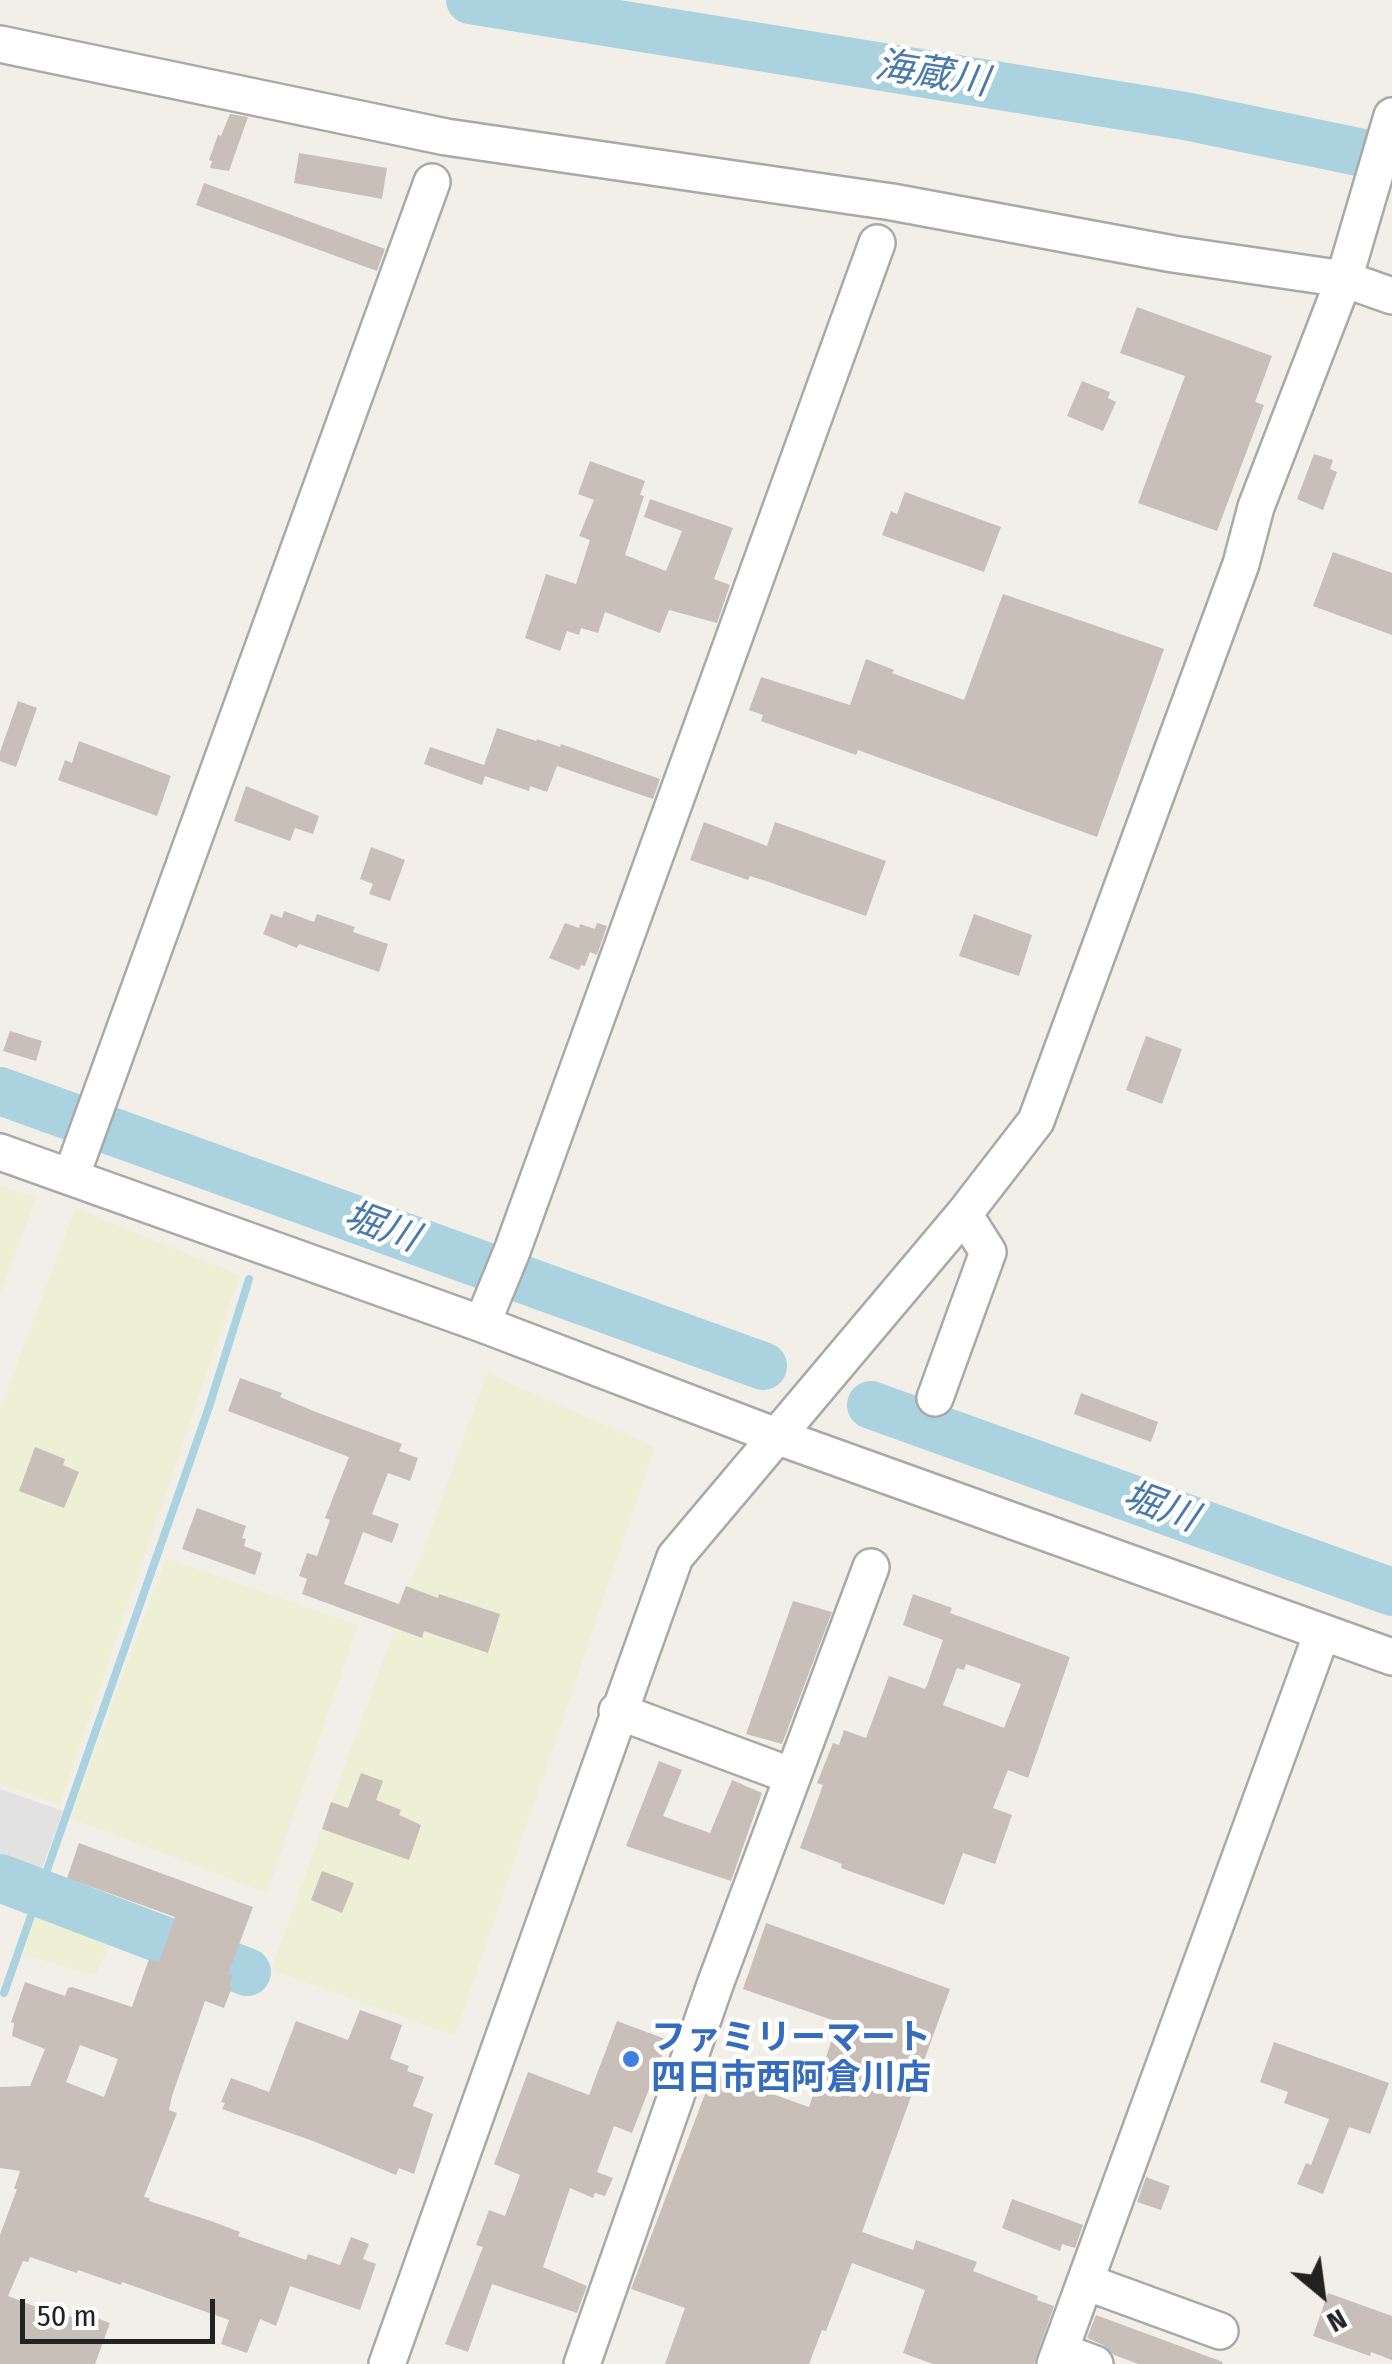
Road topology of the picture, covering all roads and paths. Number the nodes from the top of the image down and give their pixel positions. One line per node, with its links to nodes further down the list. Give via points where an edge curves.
1 (0, 44): 5 (street, via 446,137 892,202)
2 (1392, 116): 5 (street)
3 (432, 182): 8 (street)
4 (877, 244): 10 (street)
5 (1344, 279): 6 (street); 9 (street, via 1036,1122)
6 (1392, 296)
7 (0, 1152): 8 (street)
8 (76, 1166): 10 (street)
9 (964, 1214): 11 (street, via 988,1252); 12 (street)
10 (486, 1316): 12 (street)
11 (935, 1398)
12 (776, 1436): 14 (street); 16 (street, via 675,1556)
13 (871, 1566): 17 (street)
14 (1322, 1633): 15 (street); 18 (street)
15 (1392, 1657)
16 (618, 1711): 17 (street); 21 (street)
17 (792, 1776): 22 (street)
18 (1086, 2282): 19 (street); 20 (street)
19 (1220, 2331)
20 (1058, 2358): 23 (street)
21 (388, 2364)
22 (582, 2364)
23 (1095, 2364)

